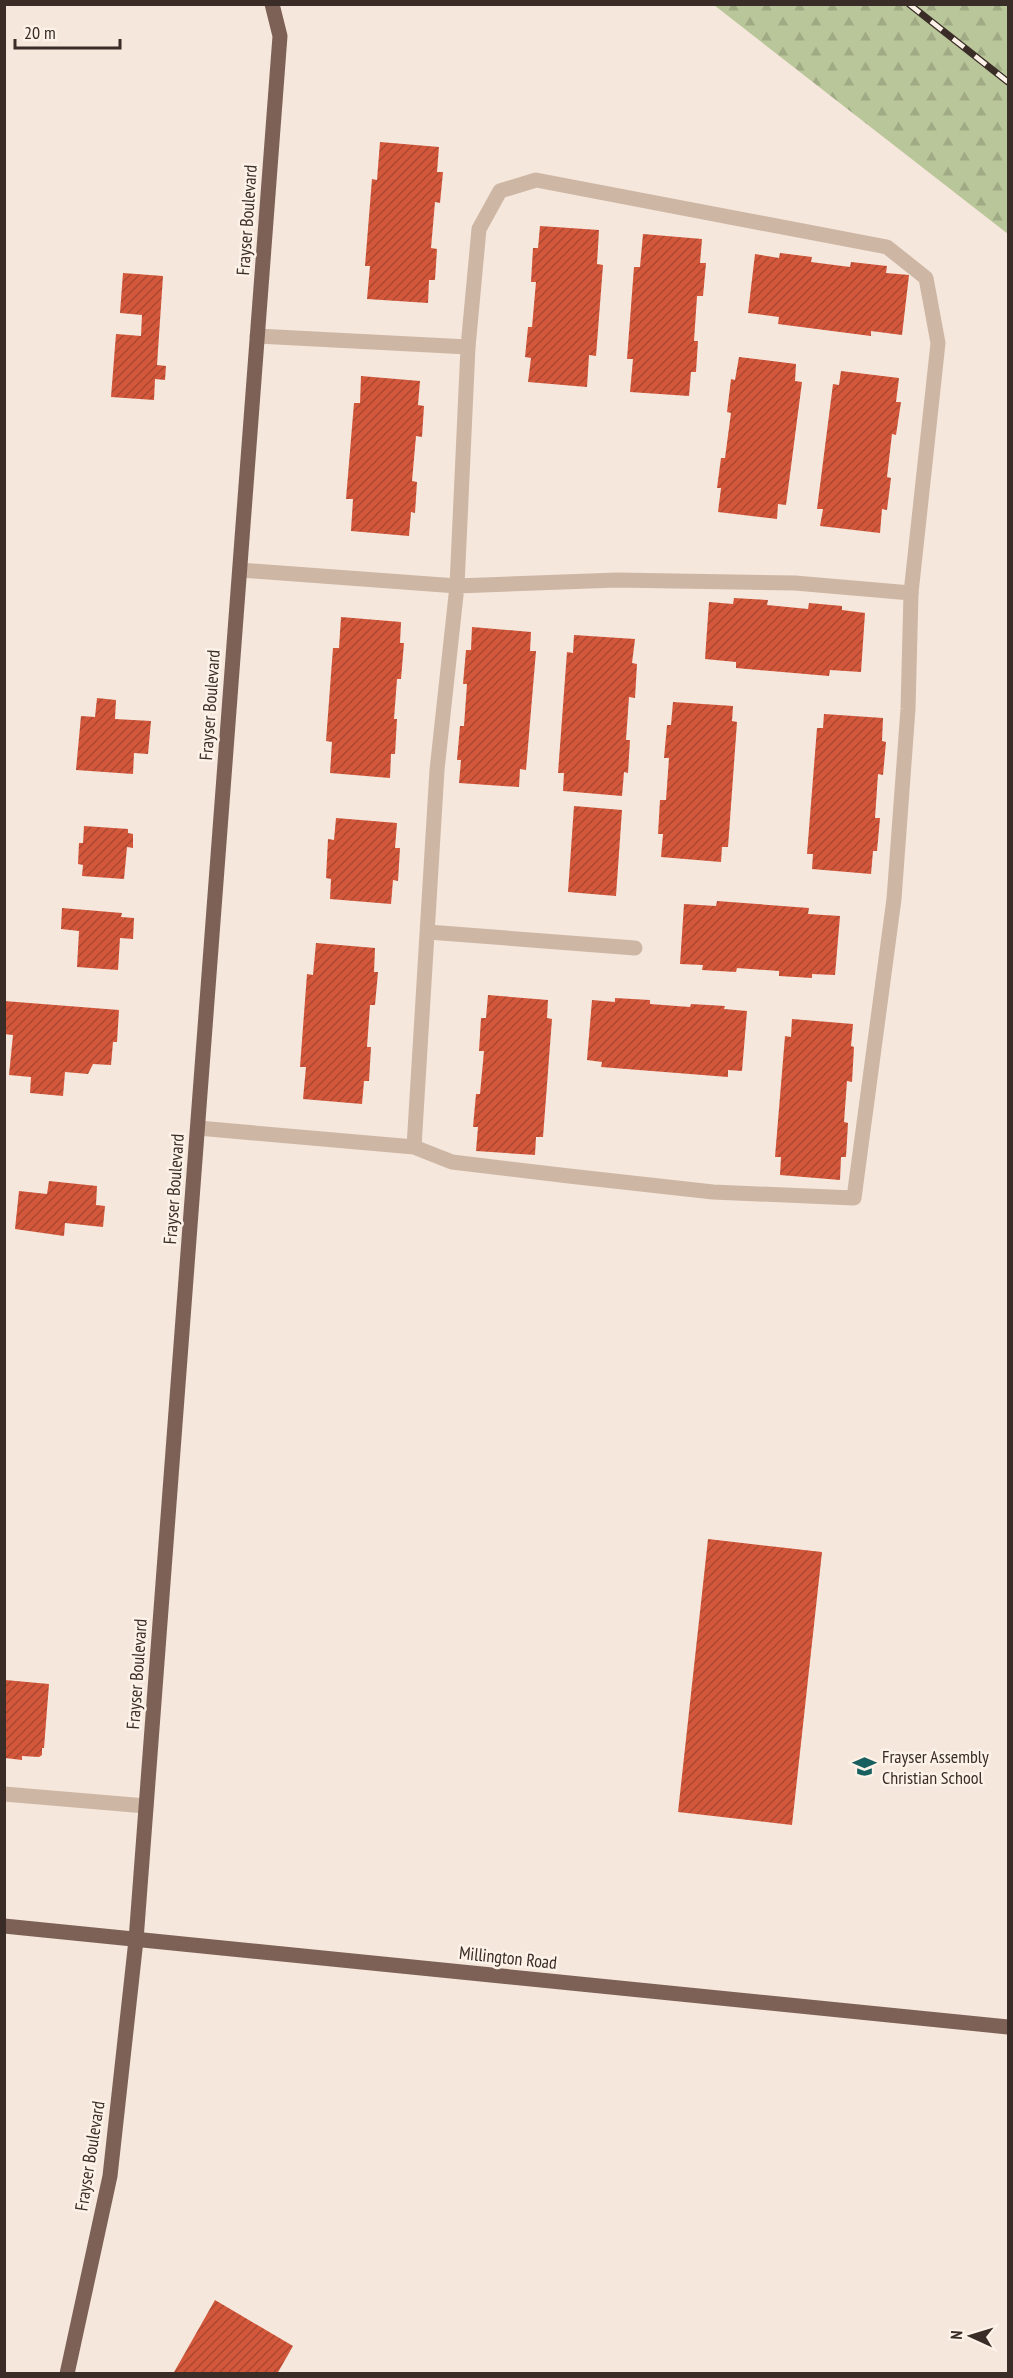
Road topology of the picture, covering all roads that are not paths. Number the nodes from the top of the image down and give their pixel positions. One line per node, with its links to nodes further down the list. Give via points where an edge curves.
1 (272, 4): 2 (main road, Frayser Boulevard, via 280,36)
2 (257, 336): 3 (lane); 4 (main road, Frayser Boulevard)
3 (468, 347): 5 (lane); 6 (lane, via 478,229 501,191 536,180 887,247 926,278 938,343)
4 (240, 570): 5 (lane); 9 (main road, Frayser Boulevard)
5 (457, 586): 6 (lane, via 617,580 795,583); 7 (lane, via 436,770)
6 (911, 593): 10 (lane, via 908,709 894,899 854,1198 713,1192 569,1176 452,1162)
7 (428, 932): 8 (lane); 10 (lane)
8 (635, 948)
9 (198, 1128): 10 (lane); 12 (main road, Frayser Boulevard)
10 (414, 1147)
11 (4, 1794): 12 (lane)
12 (146, 1806): 14 (main road, Frayser Boulevard)
13 (4, 1926): 14 (main road, Millington Road)
14 (136, 1941): 15 (main road, Millington Road); 16 (main road, Frayser Boulevard, via 110,2175)
15 (1008, 2027)
16 (67, 2373)

